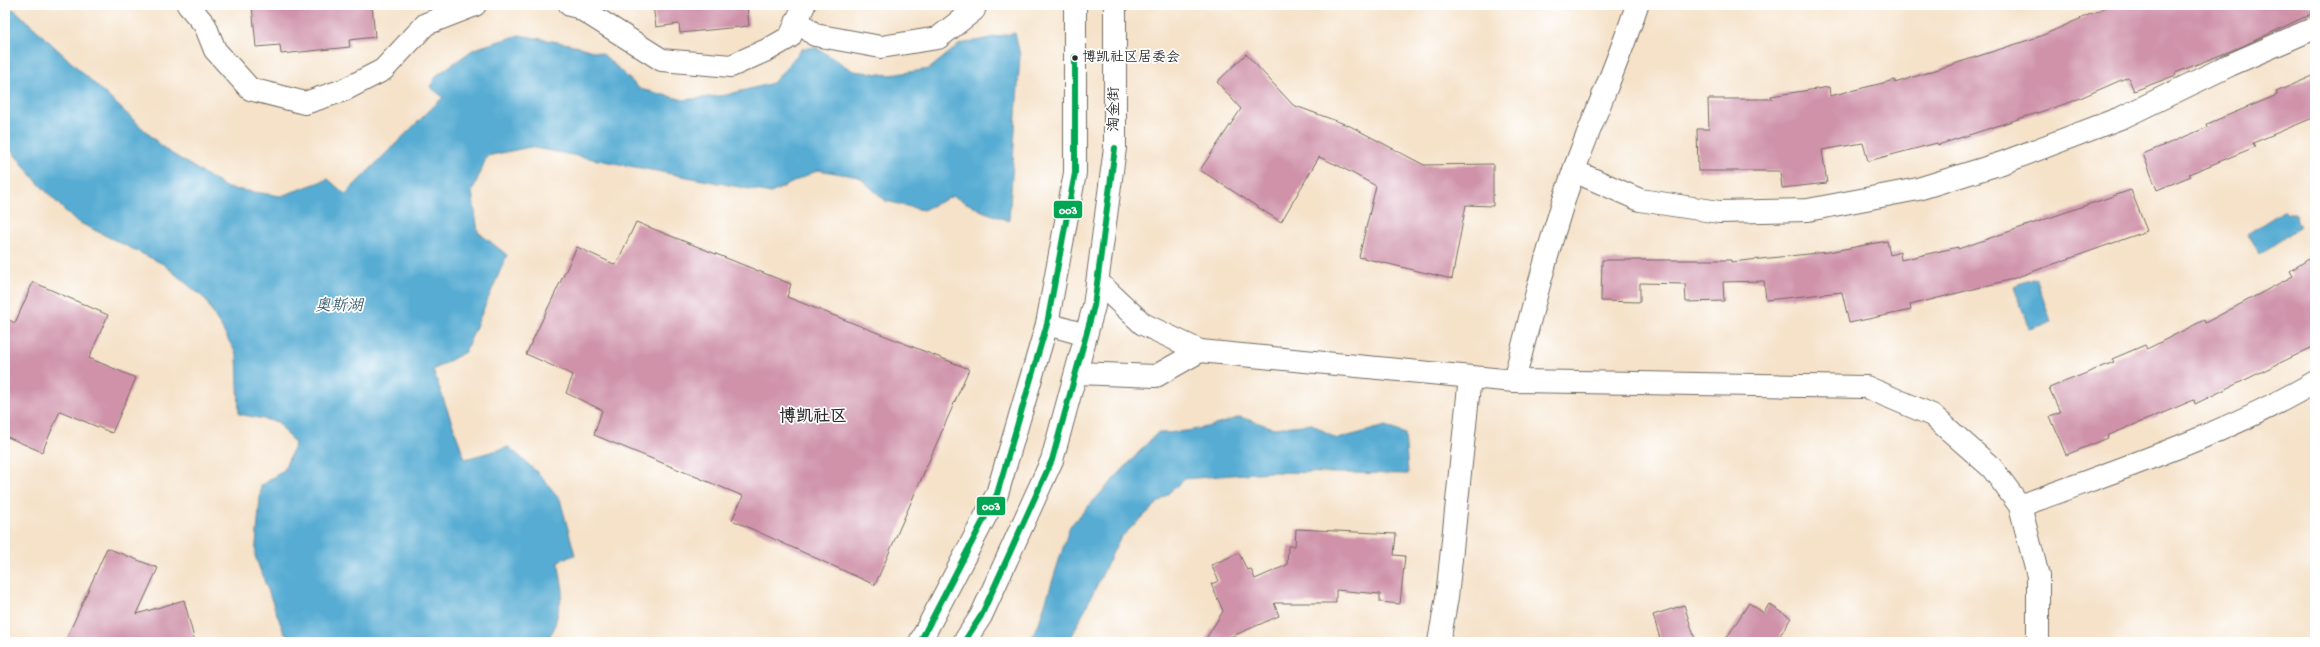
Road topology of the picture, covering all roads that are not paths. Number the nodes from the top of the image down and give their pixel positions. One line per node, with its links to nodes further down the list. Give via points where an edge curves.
1 (188, 5): 2 (street, via 206,25 215,50 250,89 305,103 344,90 383,70 426,24)
2 (475, 5)
3 (570, 5): 8 (street, via 578,6 662,60 731,66 790,37)
4 (976, 5): 8 (street, via 974,10 938,38 881,47 815,36)
5 (1075, 5): 12 (street, via 1075,173)
6 (1115, 5): 11 (street, 淘金街, via 1115,148)
7 (1637, 5): 10 (street)
8 (801, 13)
9 (2315, 28): 10 (street, via 2230,65 2123,117 2002,163 1918,189 1808,210 1720,212 1640,200)
10 (1574, 170): 17 (street, via 1538,286)
11 (1098, 282): 13 (street, 淘金街); 14 (street, via 1143,324)
12 (1047, 324): 13 (street); 20 (street, via 997,494)
13 (1086, 335): 15 (street, 淘金街)
14 (1200, 352): 15 (street, via 1156,376); 16 (street)
15 (1076, 373): 21 (street, 淘金街, via 1052,460 981,616)
16 (1470, 377): 17 (street); 22 (street, via 1447,597)
17 (1514, 381): 19 (street, via 1866,387 1932,415 1992,468)
18 (2315, 382): 19 (street, via 2282,401 2162,454)
19 (2020, 506): 23 (street, via 2038,576)
20 (920, 642)
21 (964, 642)
22 (1439, 642)
23 (2038, 642)

